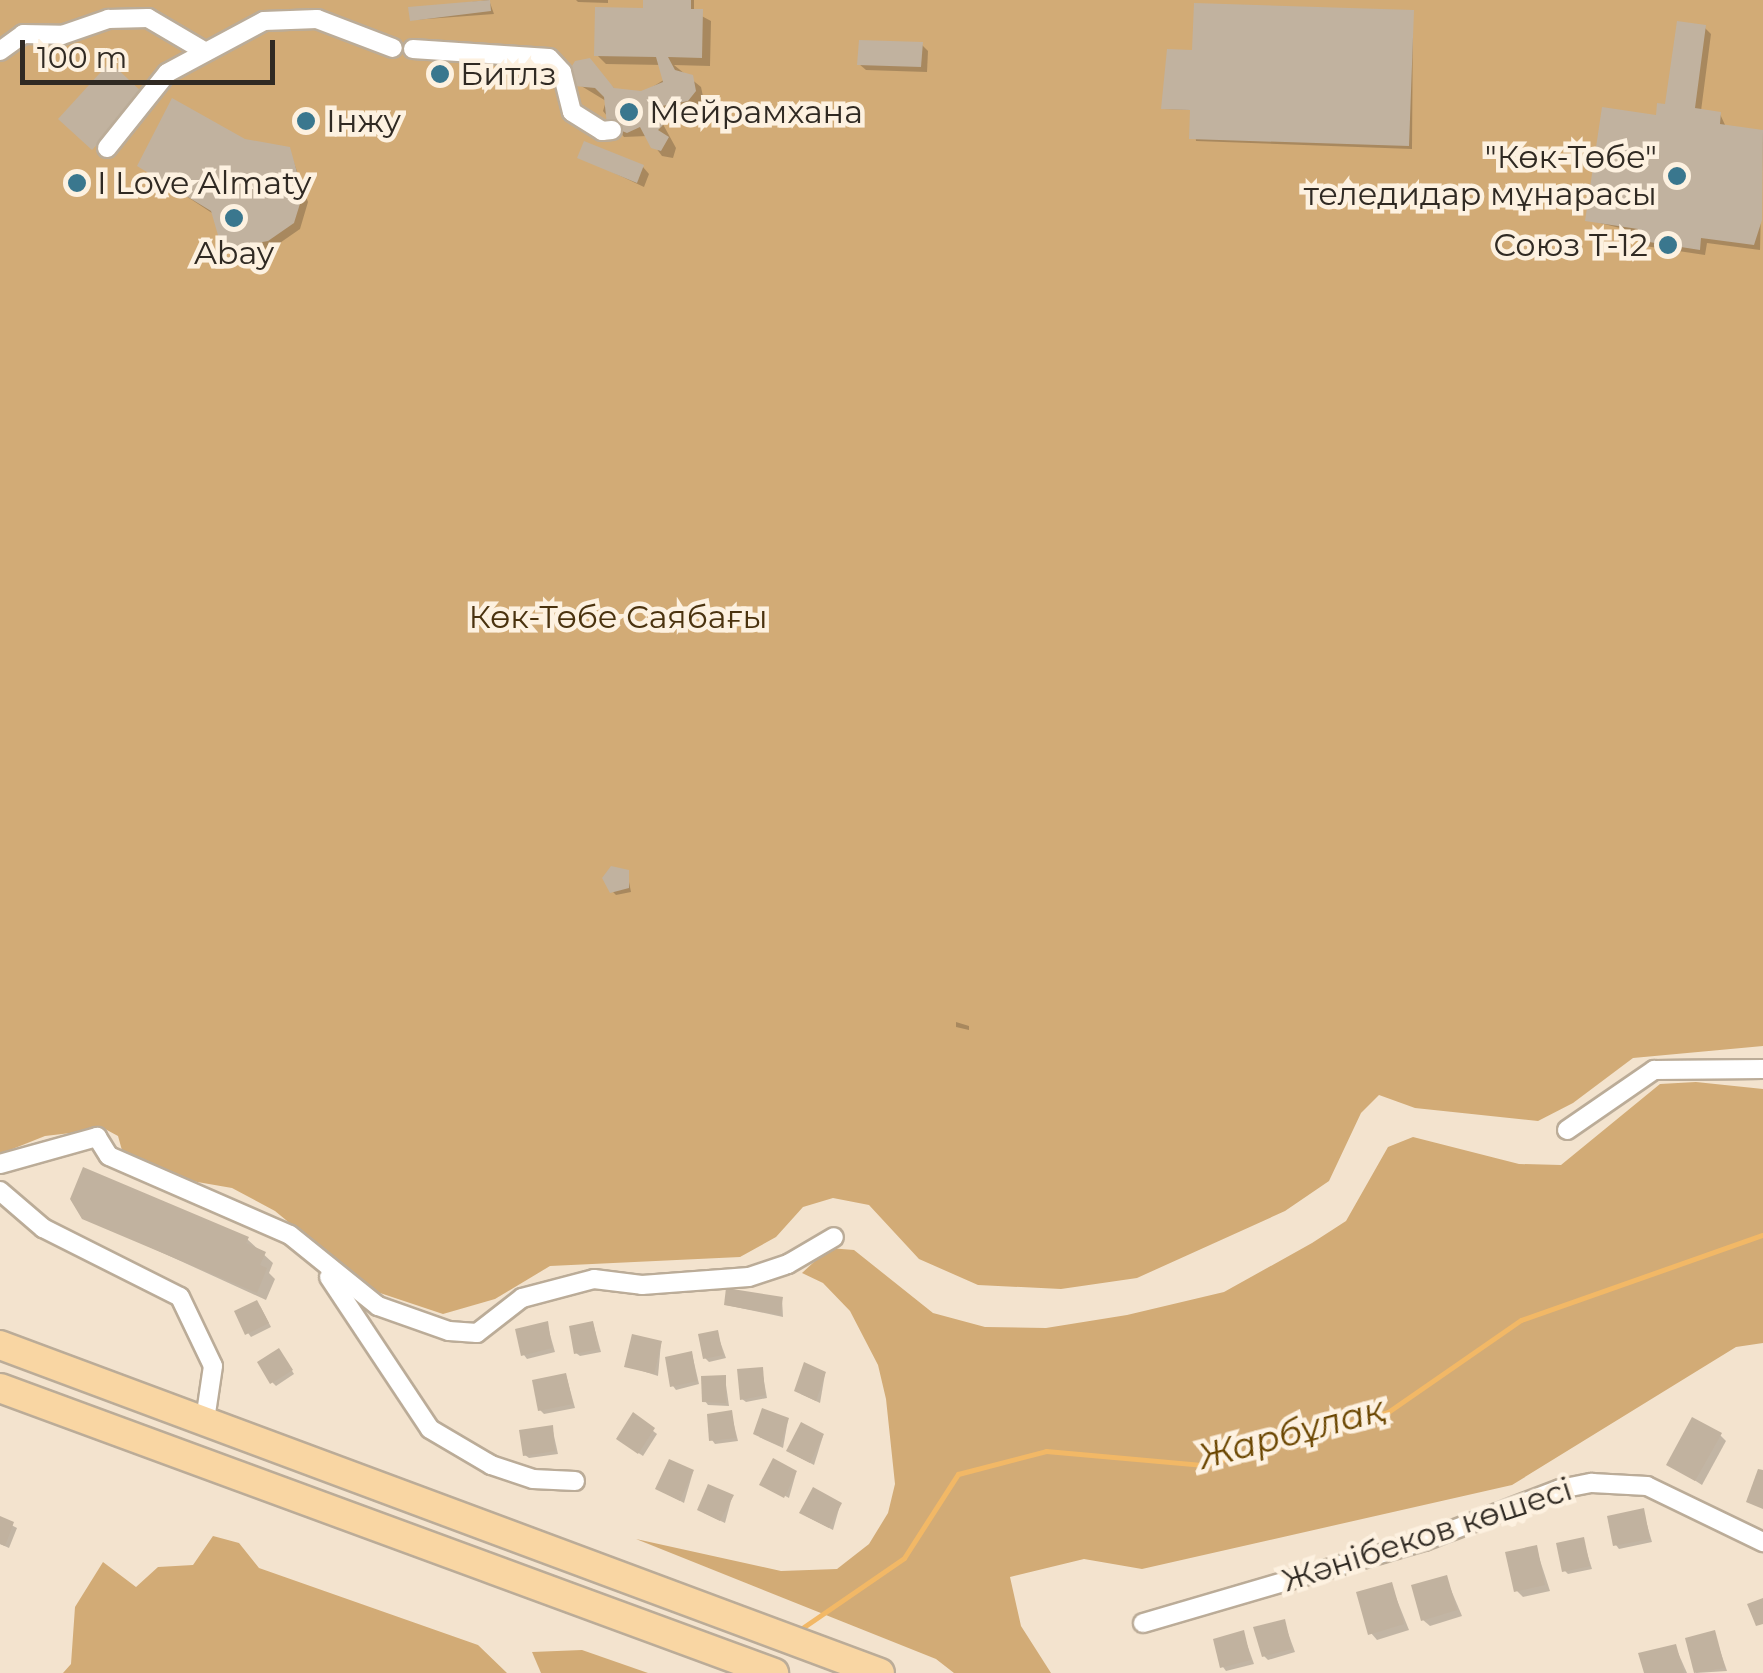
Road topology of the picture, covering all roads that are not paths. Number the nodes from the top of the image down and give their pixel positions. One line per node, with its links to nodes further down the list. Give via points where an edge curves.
1 (393, 48): 4 (street, via 317,20 264,21)
2 (414, 48): 5 (street, via 549,58 562,72 572,112 602,131)
3 (0, 51): 4 (street, via 23,34 62,35 108,19 148,18)
4 (206, 52): 6 (street, via 166,73)
5 (612, 130)
6 (107, 148)
7 (1763, 1069): 8 (street, via 1654,1070)
8 (1567, 1130)
9 (0, 1164): 12 (street, via 96,1136 108,1156 290,1234)
10 (0, 1192): 15 (street, via 43,1228 180,1297 214,1366)
11 (834, 1237): 12 (street, via 750,1278 642,1285 594,1279 522,1298 477,1333 409,1321)
12 (322, 1264): 16 (street, via 430,1429 490,1465 534,1480)
13 (0, 1344): 15 (main road)
14 (0, 1388): 19 (main road)
15 (205, 1420): 20 (main road)
16 (574, 1481)
17 (1763, 1542): 18 (street, Жәнібеков көшесі, via 1646,1486 1592,1483 1560,1488 1424,1541)
18 (1143, 1622)
19 (774, 1673)
20 (880, 1673)

